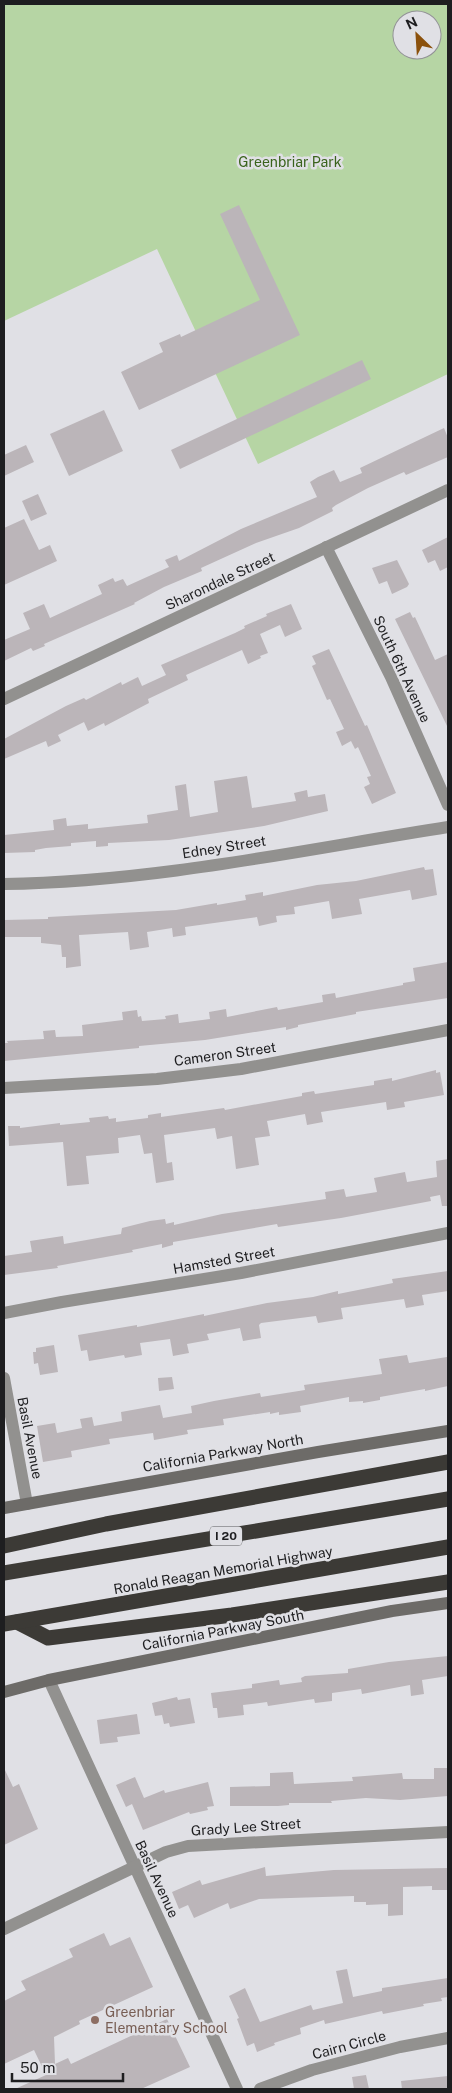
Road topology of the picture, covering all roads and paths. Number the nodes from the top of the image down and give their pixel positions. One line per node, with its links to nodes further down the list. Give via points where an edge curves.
1 (448, 490): 2 (street, Sharondale Street)
2 (326, 547): 3 (street, Sharondale Street); 4 (street, South 6th Avenue, via 391,677)
3 (4, 699)
4 (448, 805)
5 (448, 826): 6 (street, Edney Street, via 173,870 41,884)
6 (4, 884)
7 (448, 1030): 8 (street, Cameron Street, via 241,1069 156,1079)
8 (4, 1088)
9 (448, 1233): 10 (street, Hamsted Street, via 241,1273)
10 (4, 1313)
11 (4, 1378): 15 (street, Basil Avenue)
12 (448, 1431): 15 (main road, California Parkway North)
13 (448, 1462): 17 (highway, via 116,1522)
14 (448, 1499): 19 (highway, I 20)
15 (27, 1504): 16 (main road, California Parkway North)
16 (4, 1508)
17 (4, 1546)
18 (448, 1547): 22 (highway, Ronald Reagan Memorial Highway)
19 (4, 1573)
20 (448, 1582): 22 (highway, via 232,1616 48,1638)
21 (448, 1603): 23 (main road, California Parkway South, via 392,1611)
22 (11, 1623)
23 (49, 1680): 24 (main road, California Parkway South); 26 (street, Basil Avenue)
24 (4, 1692)
25 (448, 1832): 26 (street, Grady Lee Street, via 188,1846 166,1852)
26 (135, 1867): 27 (street, Grady Lee Street); 29 (street, Basil Avenue)
27 (4, 1929)
28 (448, 2038): 30 (street, Cairn Circle, via 312,2070)
29 (237, 2089)
30 (260, 2089)

